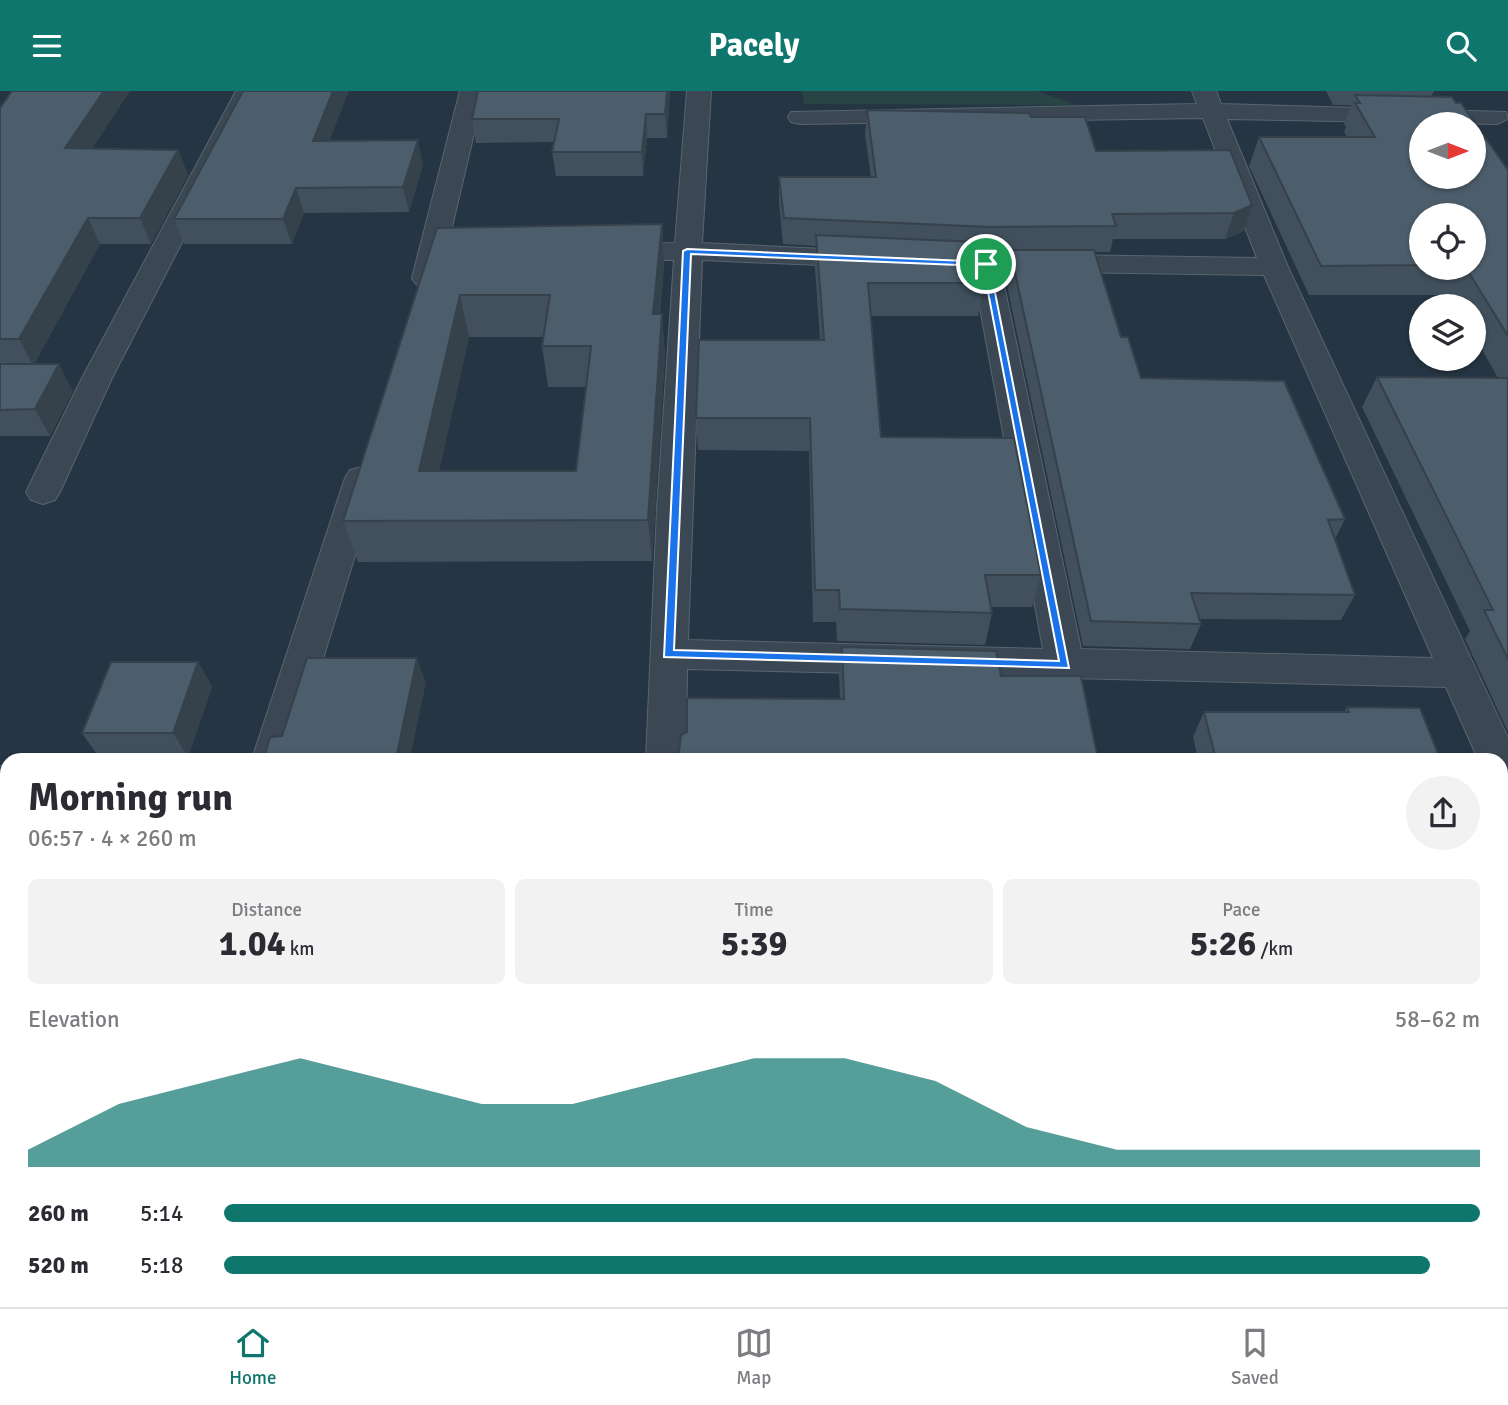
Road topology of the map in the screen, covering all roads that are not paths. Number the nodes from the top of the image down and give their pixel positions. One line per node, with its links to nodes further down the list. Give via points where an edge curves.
1 (248, 91): 16 (street, via 83,378)
2 (472, 91): 14 (street, via 447,253)
3 (699, 91): 10 (street)
4 (1103, 91): 7 (street)
5 (1479, 91): 9 (street)
6 (1208, 101): 7 (street); 9 (street); 13 (street)
7 (1154, 110): 8 (street)
8 (800, 117)
9 (1503, 123)
10 (687, 251): 11 (street); 12 (street); 17 (street)
11 (581, 252)
12 (986, 264): 13 (street); 18 (street)
13 (1274, 267): 19 (street)
14 (417, 307)
15 (370, 453): 20 (street)
16 (43, 492)
17 (668, 654): 18 (street); 21 (street)
18 (1065, 665): 19 (street)
19 (1458, 673): 22 (street)
20 (274, 753)
21 (666, 753)
22 (1495, 753)

